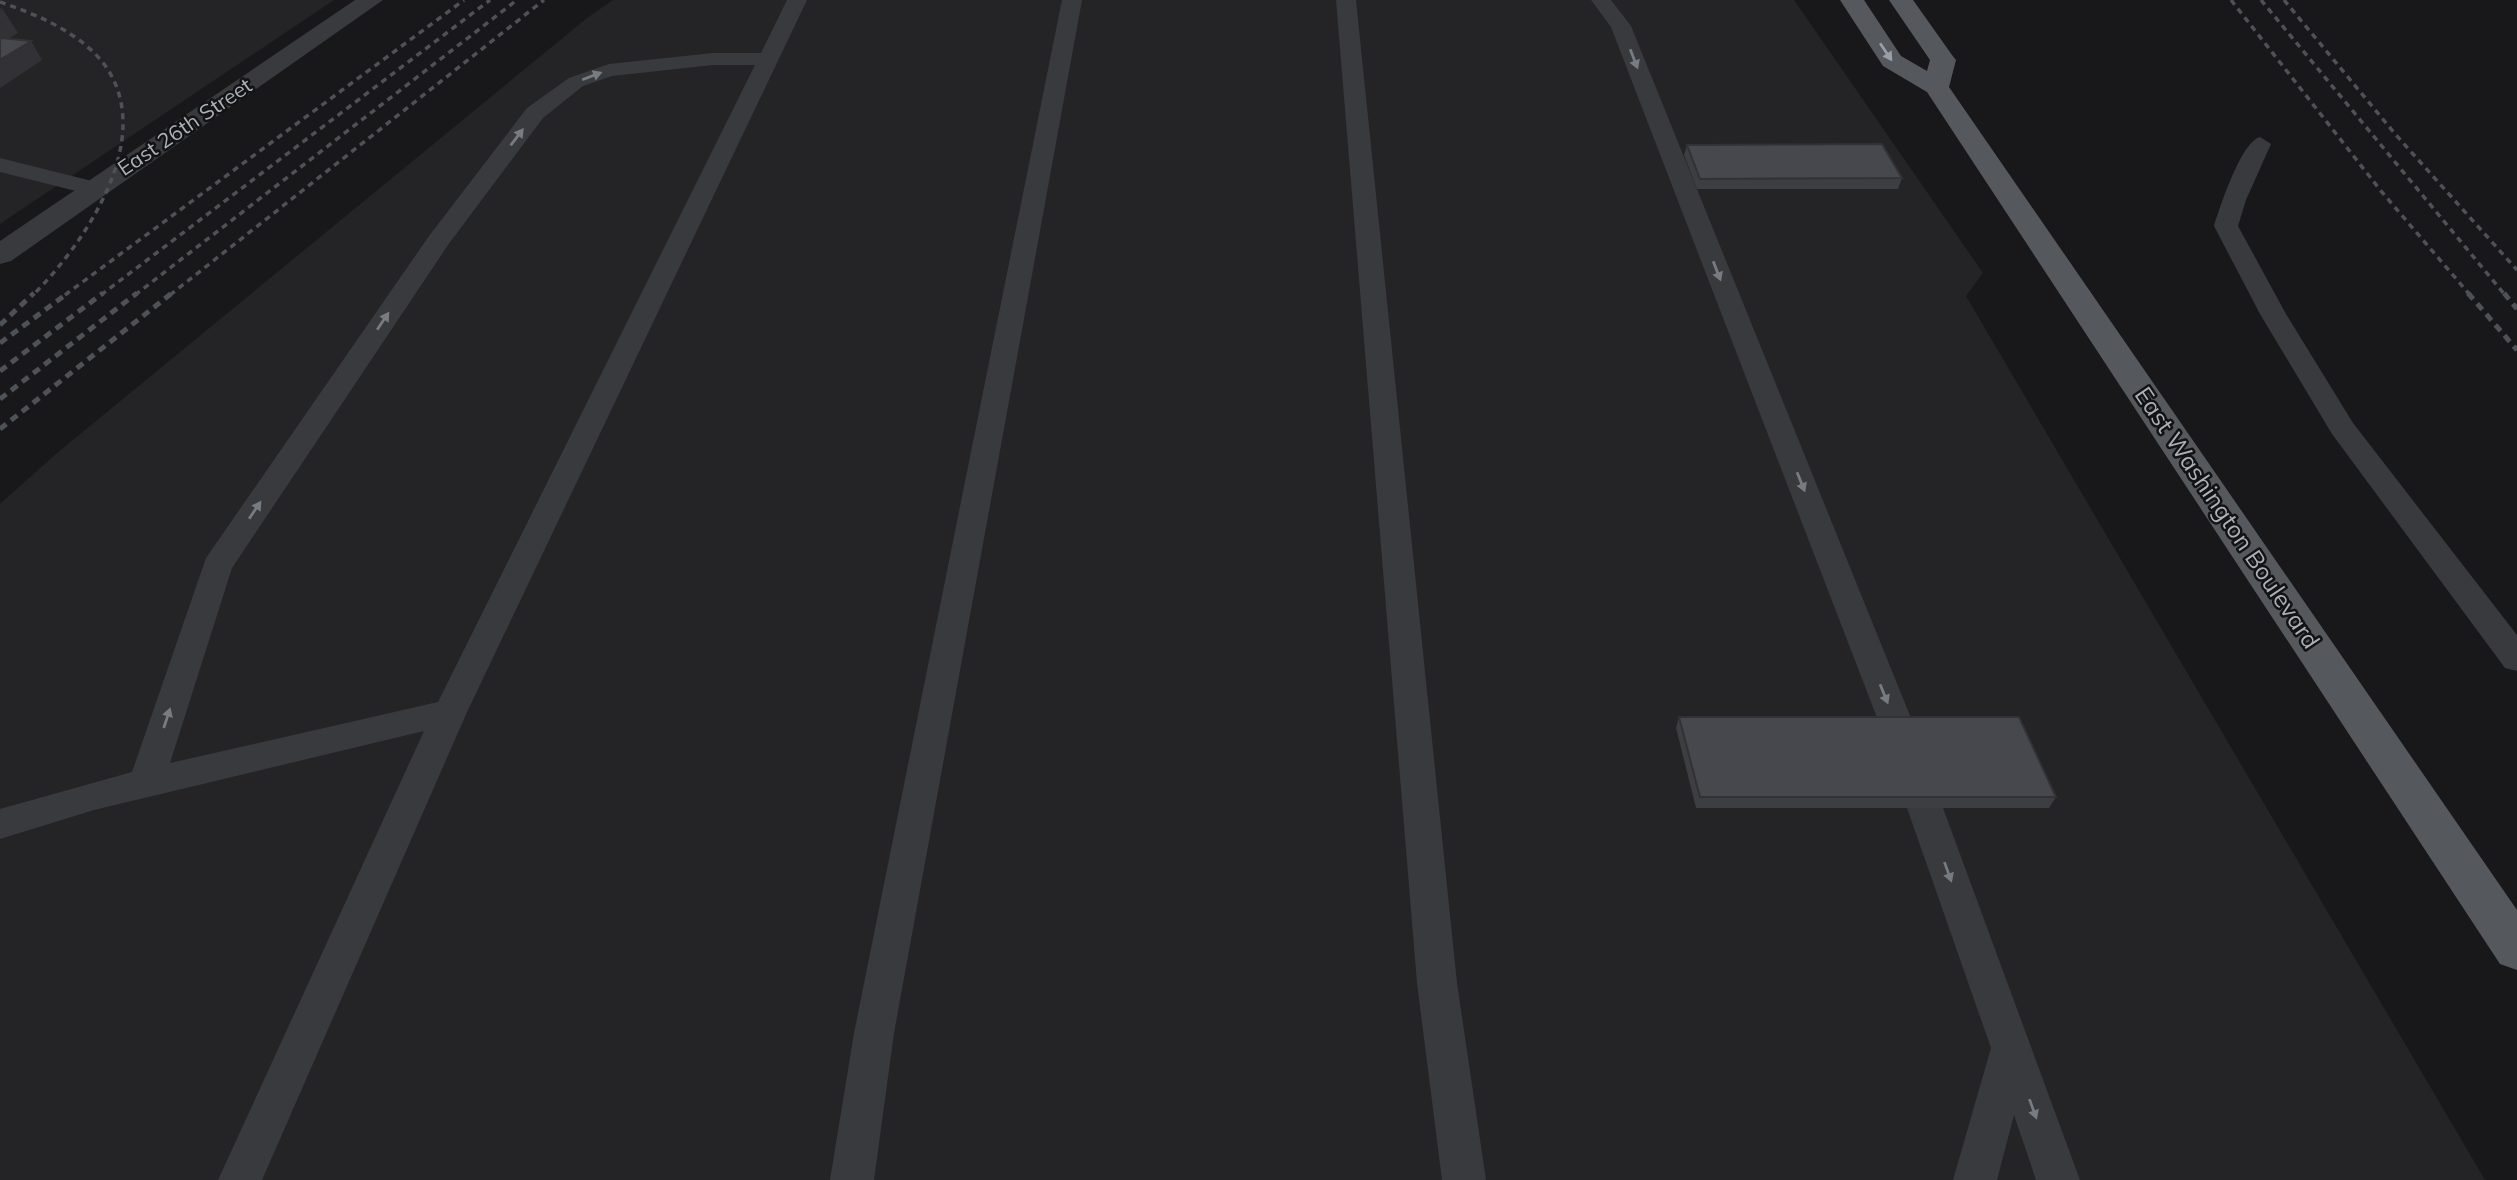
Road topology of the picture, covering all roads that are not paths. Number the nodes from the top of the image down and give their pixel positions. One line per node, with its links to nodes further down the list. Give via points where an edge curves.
1 (371, 0): 12 (street, East 26th Street)
2 (797, 0): 8 (lane)
3 (1072, 0): 23 (lane, via 874,1033)
4 (1346, 0): 24 (lane, via 1437,983)
5 (1601, 0): 16 (lane, one-way to 16, via 1621,26)
6 (1852, 0): 9 (main road, East Washington Boulevard, one-way to 9, via 1892,61)
7 (1901, 0): 9 (main road, via 1943,60)
8 (766, 59): 15 (lane); 17 (lane, one-way to 8, via 217,566 438,242 535,113 576,82 609,70 713,59)
9 (1936, 87): 20 (main road, East Washington Boulevard)
10 (2260, 144): 14 (lane, via 2226,226 2342,428)
11 (0, 165): 12 (lane)
12 (96, 189): 13 (street, East 26th Street)
13 (0, 255)
14 (2517, 659)
15 (450, 712): 17 (lane); 22 (lane)
16 (1898, 728)
17 (146, 783): 19 (lane)
18 (1925, 808): 21 (lane, one-way to 21)
19 (0, 824)
20 (2517, 949)
21 (2011, 1048): 25 (lane); 26 (lane, one-way to 26)
22 (240, 1180)
23 (852, 1180)
24 (1464, 1180)
25 (1975, 1180)
26 (2058, 1180)

